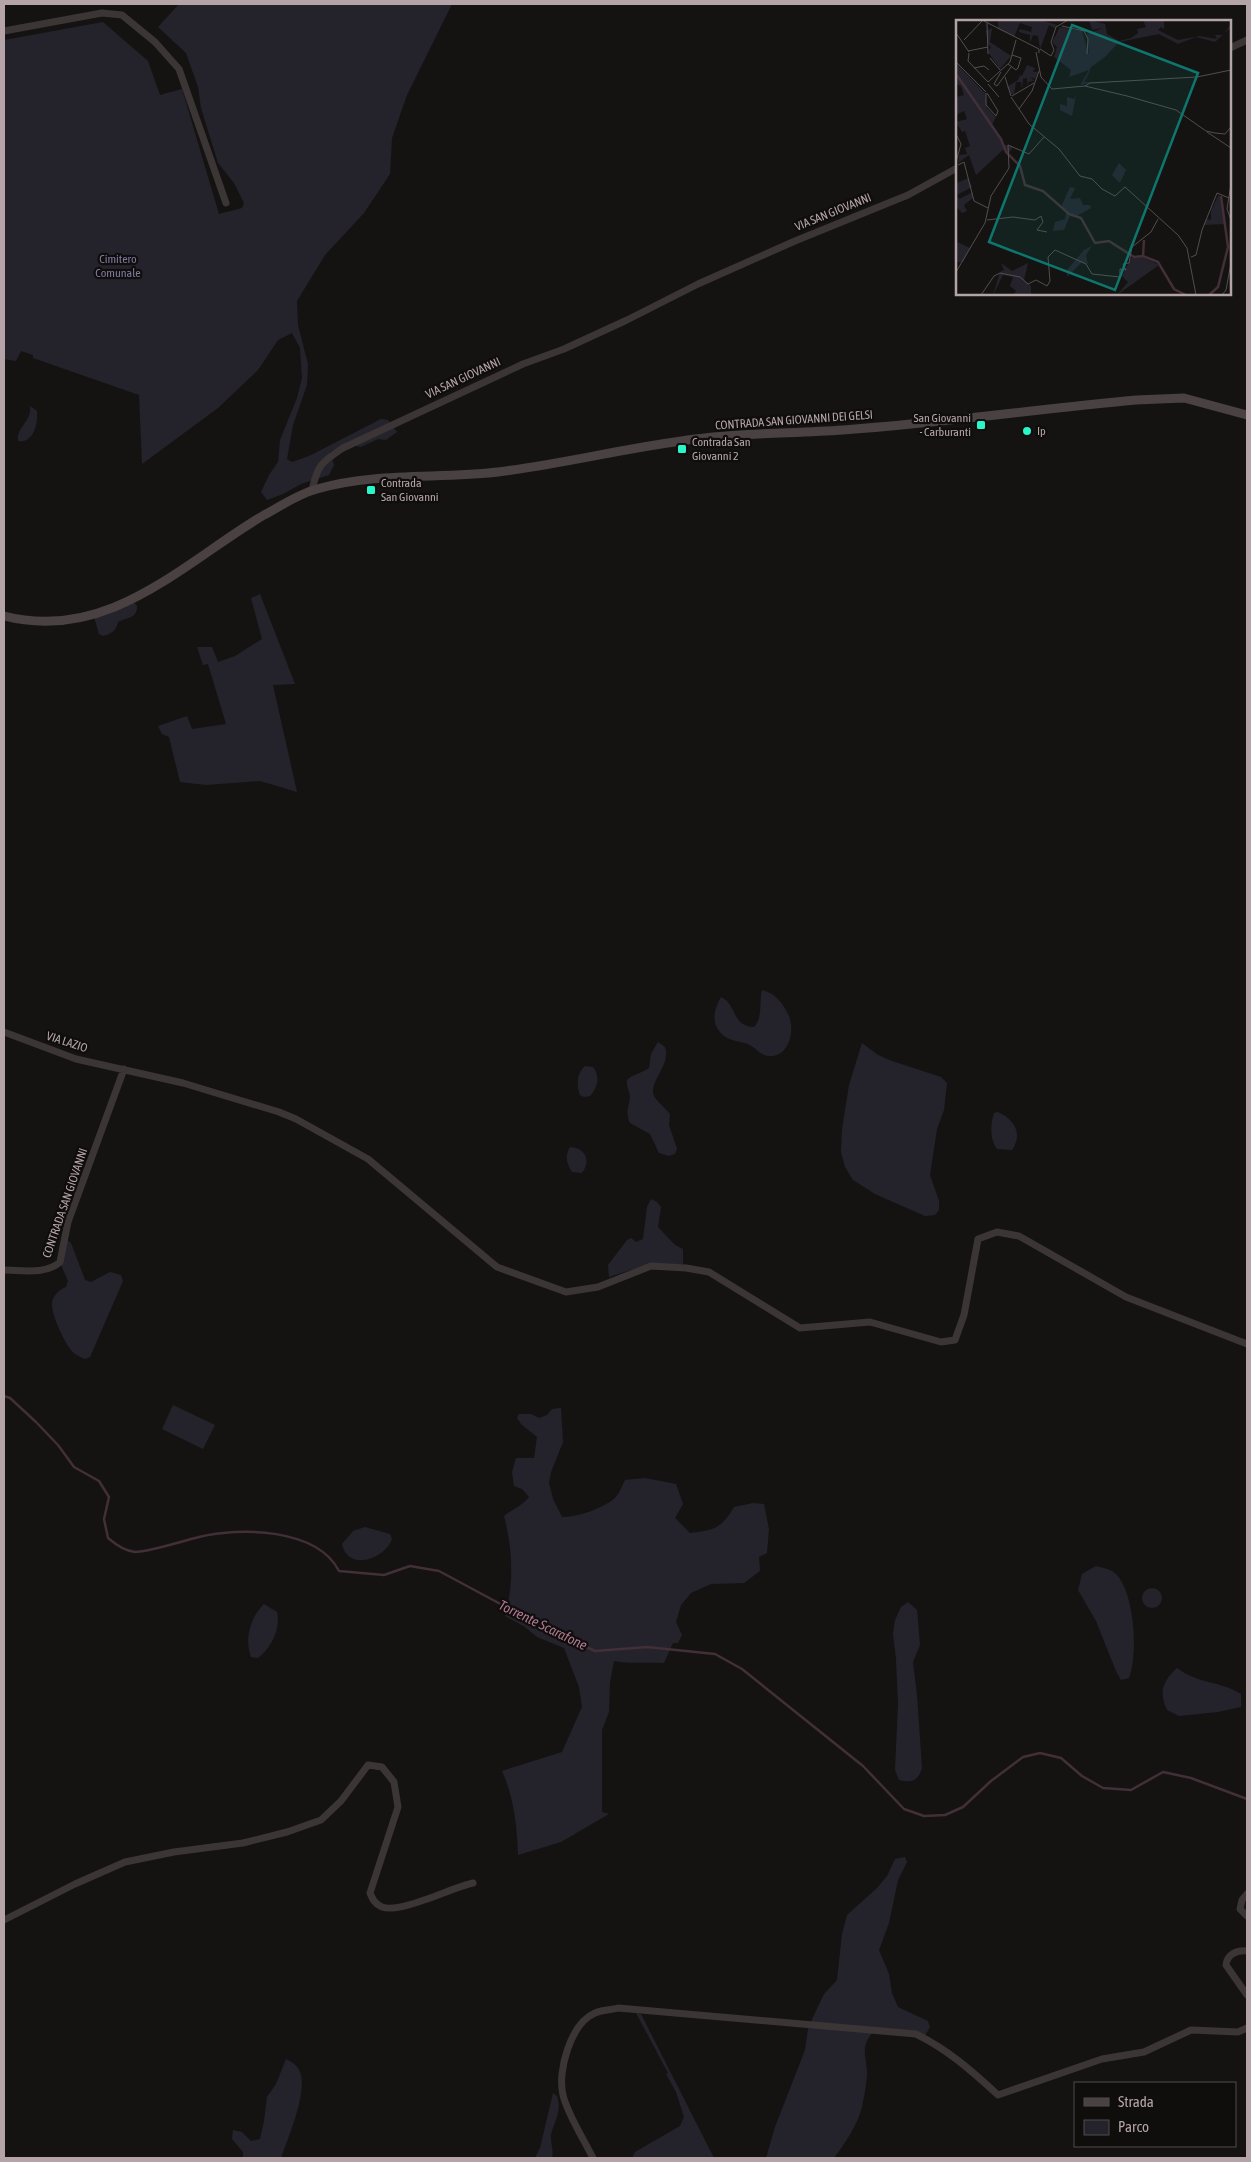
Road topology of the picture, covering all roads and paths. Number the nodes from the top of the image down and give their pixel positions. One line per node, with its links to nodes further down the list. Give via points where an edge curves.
1 (4, 31): 5 (street, via 102,13 122,14 155,42 179,69)
2 (1247, 40): 3 (street)
3 (1231, 48)
4 (956, 169): 7 (street, VIA SAN GIOVANNI, via 908,196 698,284 582,341 523,364 343,448 322,462)
5 (226, 203)
6 (1247, 414): 7 (main road, CONTRADA SAN GIOVANNI DEI GELSI, via 1184,398 1136,400 845,430 712,438 497,472 392,477)
7 (312, 490): 8 (main road, via 236,532 154,589 112,609 63,619)
8 (4, 616)
9 (4, 1032): 10 (street, VIA LAZIO, via 76,1059)
10 (124, 1068): 11 (street, CONTRADA SAN GIOVANNI, via 68,1222 60,1262 46,1270); 12 (street, VIA LAZIO, via 296,1119 368,1159 497,1267 566,1292 598,1287 651,1266 686,1268 708,1272 800,1328 870,1322 941,1342 955,1340 964,1316 978,1239 997,1232 1019,1236 1126,1297)
11 (4, 1270)
12 (1247, 1344)
13 (473, 1883): 16 (street, via 419,1902 385,1908 374,1902 370,1893 398,1807 394,1782 382,1767 368,1765 321,1820 244,1843 125,1862)
14 (1247, 1894): 15 (street, via 1240,1909)
15 (1247, 1916)
16 (4, 1920)
17 (1247, 1952): 18 (street, via 1231,1955 1226,1960 1226,1965)
18 (1247, 1995)
19 (1247, 2028): 20 (street, via 1238,2032 1191,2030 1144,2052 1102,2060 998,2095 969,2068 916,2034 618,2008 595,2013 579,2026 569,2044 561,2082 563,2096)
20 (593, 2158)

